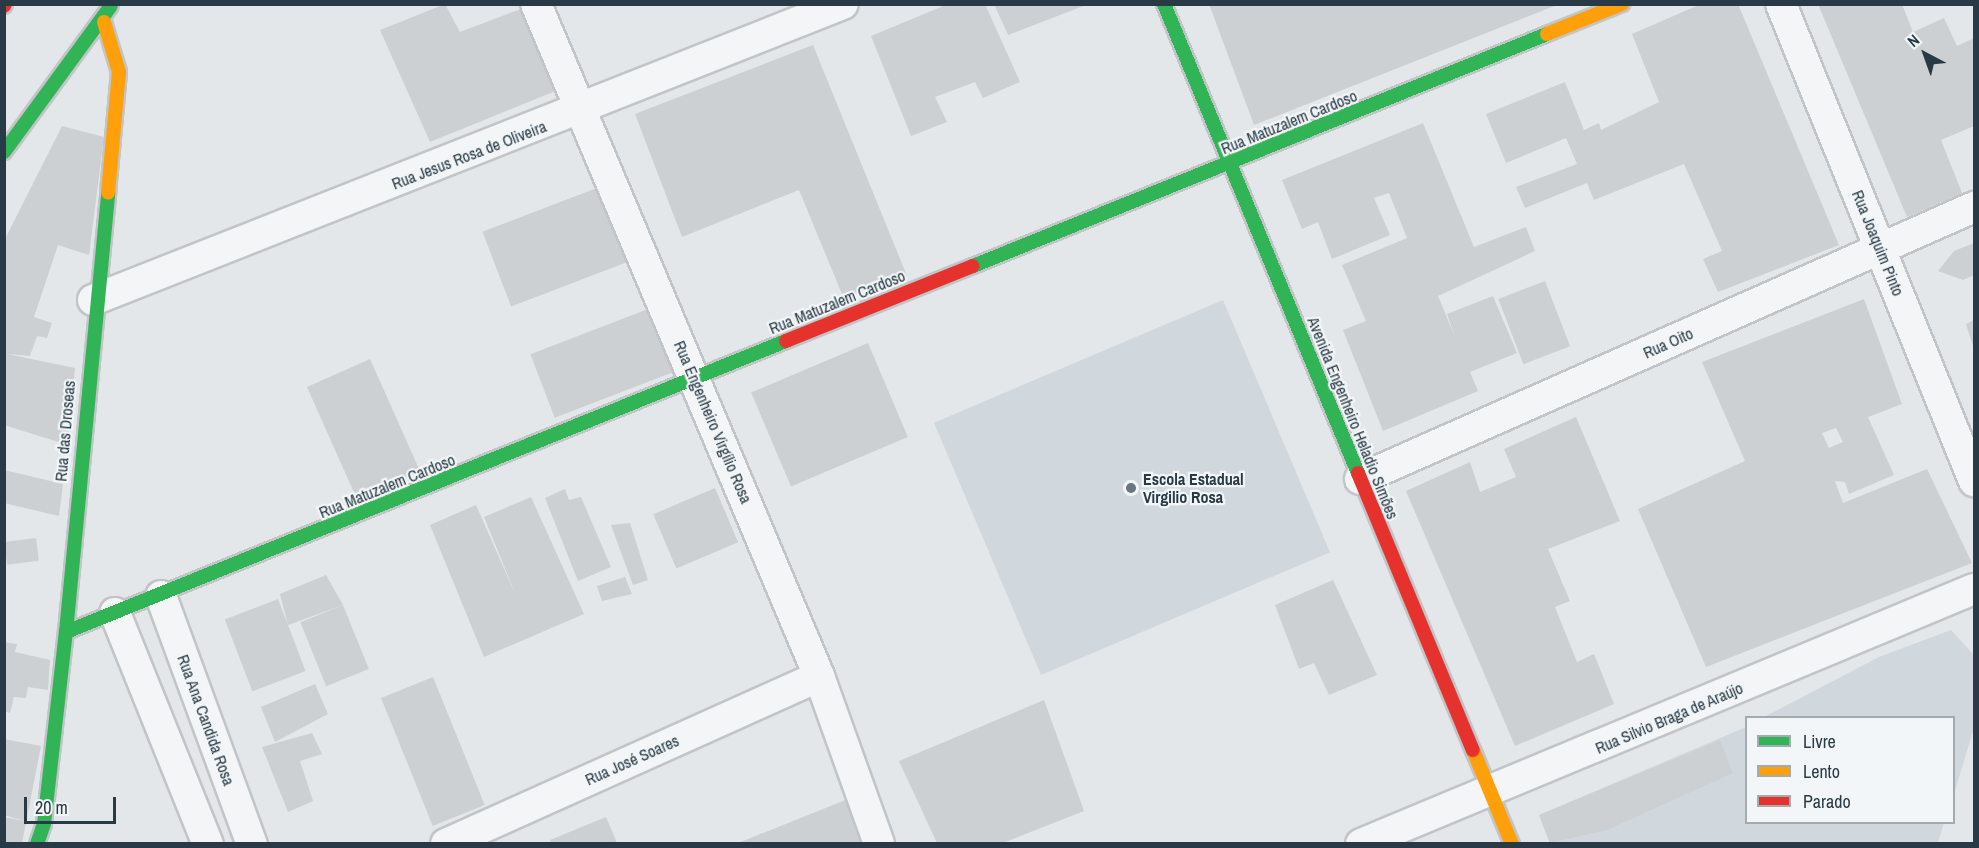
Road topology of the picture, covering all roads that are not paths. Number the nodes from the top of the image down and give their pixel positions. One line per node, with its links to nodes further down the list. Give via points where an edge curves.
1 (112, 4): 7 (street)
2 (536, 4): 8 (street, Rua Engenheiro Virgílio Rosa)
3 (843, 4): 8 (street, Rua Jesus Rosa de Oliveira)
4 (1164, 4): 10 (street, Avenida Engenheiro Heladio Simões)
5 (1622, 4): 10 (street, Rua Matuzalem Cardoso)
6 (1781, 4): 12 (street, Rua Joaquim Pinto)
7 (104, 22): 9 (street); 13 (street, Rua das Droseas, via 118,72)
8 (580, 112): 13 (street, Rua Jesus Rosa de Oliveira); 14 (street, Rua Engenheiro Virgílio Rosa)
9 (4, 152)
10 (1230, 163): 14 (street, Rua Matuzalem Cardoso); 15 (street, Avenida Engenheiro Heladio Simões)
11 (1974, 207): 12 (street, Rua Oito)
12 (1881, 250): 15 (street, Rua Oito); 16 (street, Rua Joaquim Pinto)
13 (93, 300): 20 (street, Rua das Droseas)
14 (694, 377): 18 (street, Rua Matuzalem Cardoso); 21 (street, Rua Engenheiro Virgílio Rosa)
15 (1360, 478): 22 (street, Avenida Engenheiro Heladio Simões)
16 (1974, 481)
17 (1974, 589): 22 (street, Rua Silvio Braga de Araújo)
18 (161, 597): 19 (street, Rua Matuzalem Cardoso); 25 (street, Rua Ana Candida Rosa)
19 (115, 613): 20 (street, Rua Matuzalem Cardoso); 24 (street)
20 (66, 632): 23 (street, Rua das Droseas, via 44,824)
21 (819, 676): 26 (street, Rua José Soares); 27 (street, Rua Engenheiro Virgílio Rosa)
22 (1491, 794): 28 (street, Rua Silvio Braga de Araújo); 29 (street, Avenida Engenheiro Heladio Simões)
23 (37, 843)
24 (208, 843)
25 (252, 843)
26 (446, 843)
27 (879, 843)
28 (1361, 843)
29 (1512, 843)

